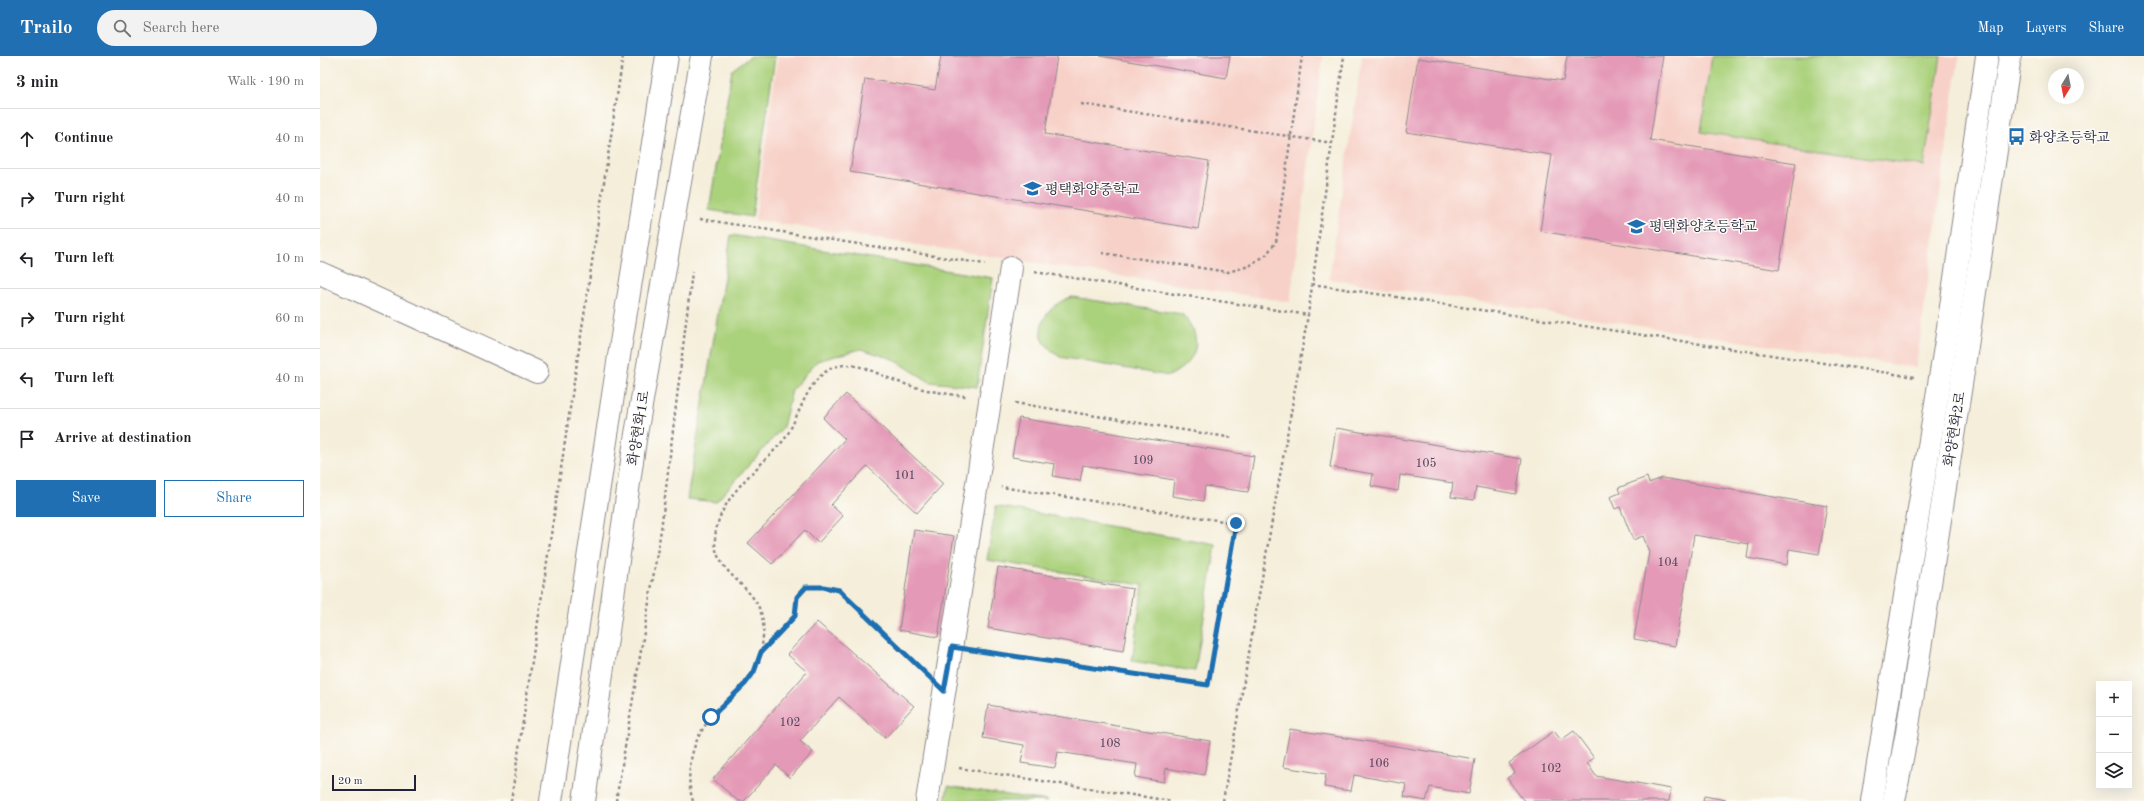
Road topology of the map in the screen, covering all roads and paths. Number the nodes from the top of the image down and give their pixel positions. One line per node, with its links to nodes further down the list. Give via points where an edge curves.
1 (623, 56): 27 (path)
2 (668, 56): 28 (street, 화양현화1로, via 621,343)
3 (702, 56): 29 (street, 화양현화1로, via 635,440)
4 (1302, 56): 9 (path)
5 (1344, 56): 10 (path)
6 (1987, 56): 35 (street, 화양현화2로, via 1946,341)
7 (2010, 56): 36 (street, 화양현화2로, via 1907,732)
8 (1081, 104): 9 (path)
9 (1291, 137): 10 (path); 13 (path, via 1276,242 1266,255 1248,266 1228,272)
10 (1332, 143): 17 (path)
11 (700, 211): 12 (path)
12 (698, 227)
13 (1102, 253)
14 (693, 265): 30 (path, via 661,530)
15 (1011, 268): 20 (street)
16 (320, 273): 18 (street)
17 (1312, 284): 19 (path); 34 (path)
18 (537, 372)
19 (1921, 378)
20 (990, 399): 21 (path); 22 (street); 24 (path, via 902,384 867,369 846,365 830,370 814,383 804,398 786,438 733,494 720,517 715,540 718,558 747,591 761,612)
21 (1233, 438)
22 (977, 483): 23 (street); 23 (path, via 1236,523 1208,685)
23 (952, 647): 25 (street)
24 (761, 652): 25 (path, via 795,616 797,597 806,587 839,590); 31 (path, via 754,672 711,717 696,740 690,763 689,789)
25 (944, 691): 26 (street)
26 (932, 764): 32 (street); 33 (path)
27 (511, 801)
28 (552, 801)
29 (584, 801)
30 (616, 801)
31 (693, 801)
32 (927, 801)
33 (1171, 801)
34 (1223, 801)
35 (1872, 801)
36 (1894, 801)

